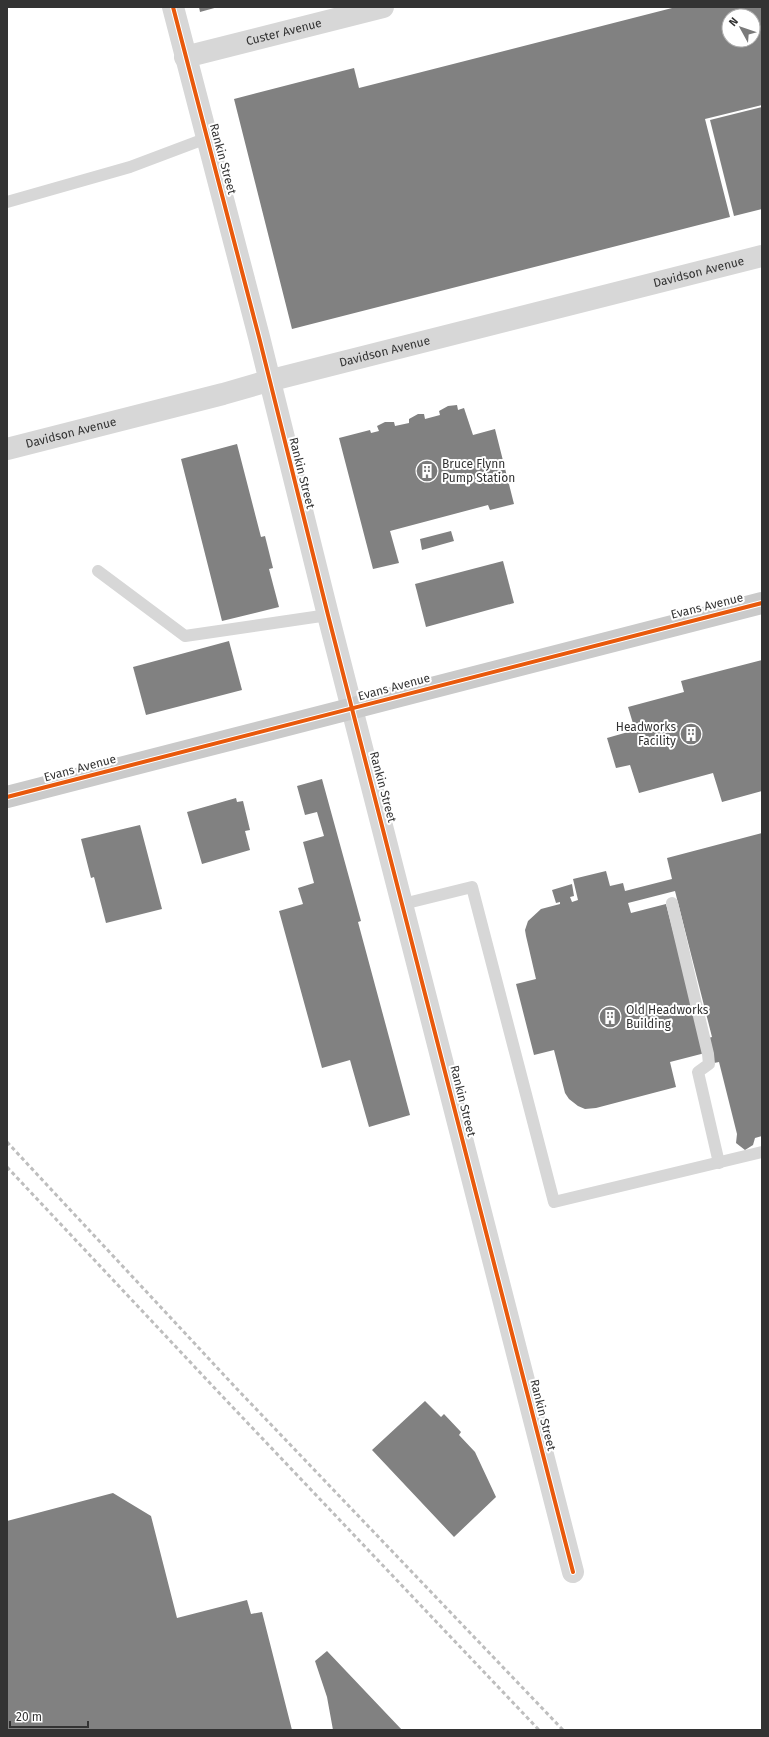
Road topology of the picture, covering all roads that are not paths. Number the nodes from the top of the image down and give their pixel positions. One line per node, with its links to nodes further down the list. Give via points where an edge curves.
1 (173, 7): 3 (street, Rankin Street)
2 (383, 7): 3 (street, Custer Avenue)
3 (185, 57): 4 (street, Rankin Street)
4 (207, 138): 5 (lane, via 130,168); 7 (street, Rankin Street)
5 (7, 202)
6 (762, 256): 7 (street, Davidson Avenue)
7 (268, 381): 8 (street, Davidson Avenue); 11 (street, Rankin Street)
8 (7, 449)
9 (98, 571): 11 (lane, via 185,636)
10 (762, 603): 12 (main road, Evans Avenue)
11 (328, 615): 12 (street, Rankin Street)
12 (352, 709): 13 (main road, Evans Avenue); 15 (street, Rankin Street)
13 (7, 797)
14 (672, 903): 17 (lane, via 708,1054 709,1064 698,1072)
15 (403, 904): 17 (lane, via 472,887 554,1202); 18 (street, Rankin Street)
16 (762, 1152): 17 (lane)
17 (719, 1163)
18 (573, 1572)

